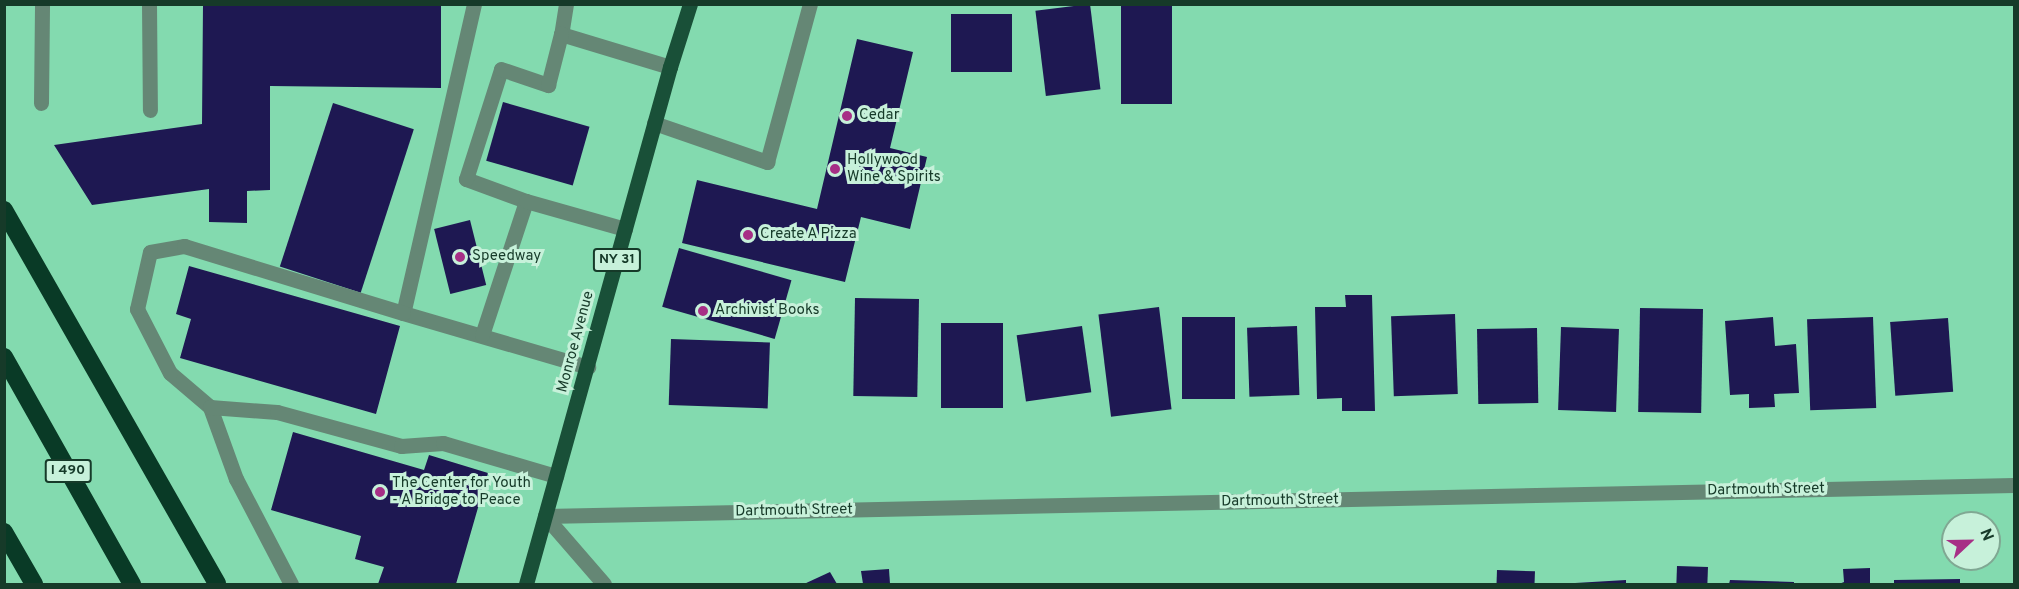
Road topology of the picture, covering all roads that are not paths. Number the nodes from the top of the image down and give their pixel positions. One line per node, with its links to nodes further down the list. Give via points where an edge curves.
1 (42, 4): 9 (street)
2 (149, 4): 10 (street)
3 (474, 4): 15 (street)
4 (566, 4): 7 (street)
5 (690, 4): 8 (main road, Monroe Avenue / NY 31)
6 (810, 4): 11 (street, via 767,162)
7 (561, 34): 8 (street); 12 (street, via 548,85 501,69 466,179)
8 (670, 68): 11 (main road, Monroe Avenue / NY 31)
9 (40, 103)
10 (150, 110)
11 (654, 123): 14 (main road, Monroe Avenue / NY 31)
12 (526, 201): 14 (street); 16 (street)
13 (4, 210): 26 (highway)
14 (626, 229): 18 (main road, Monroe Avenue / NY 31)
15 (403, 313): 16 (street); 19 (street, via 184,246 150,252 137,309 170,373)
16 (482, 335): 18 (street)
17 (4, 357): 25 (highway, I 490)
18 (588, 367): 20 (main road, Monroe Avenue / NY 31)
19 (210, 406): 20 (street, via 277,412 401,446 443,443); 27 (street, via 236,479)
20 (556, 476): 22 (main road, Monroe Avenue / NY 31)
21 (2014, 485): 22 (street, Dartmouth Street)
22 (545, 516): 28 (main road, Monroe Avenue / NY 31); 29 (street)
23 (4, 532): 24 (highway)
24 (34, 585)
25 (132, 585)
26 (217, 585)
27 (291, 585)
28 (526, 585)
29 (604, 585)

